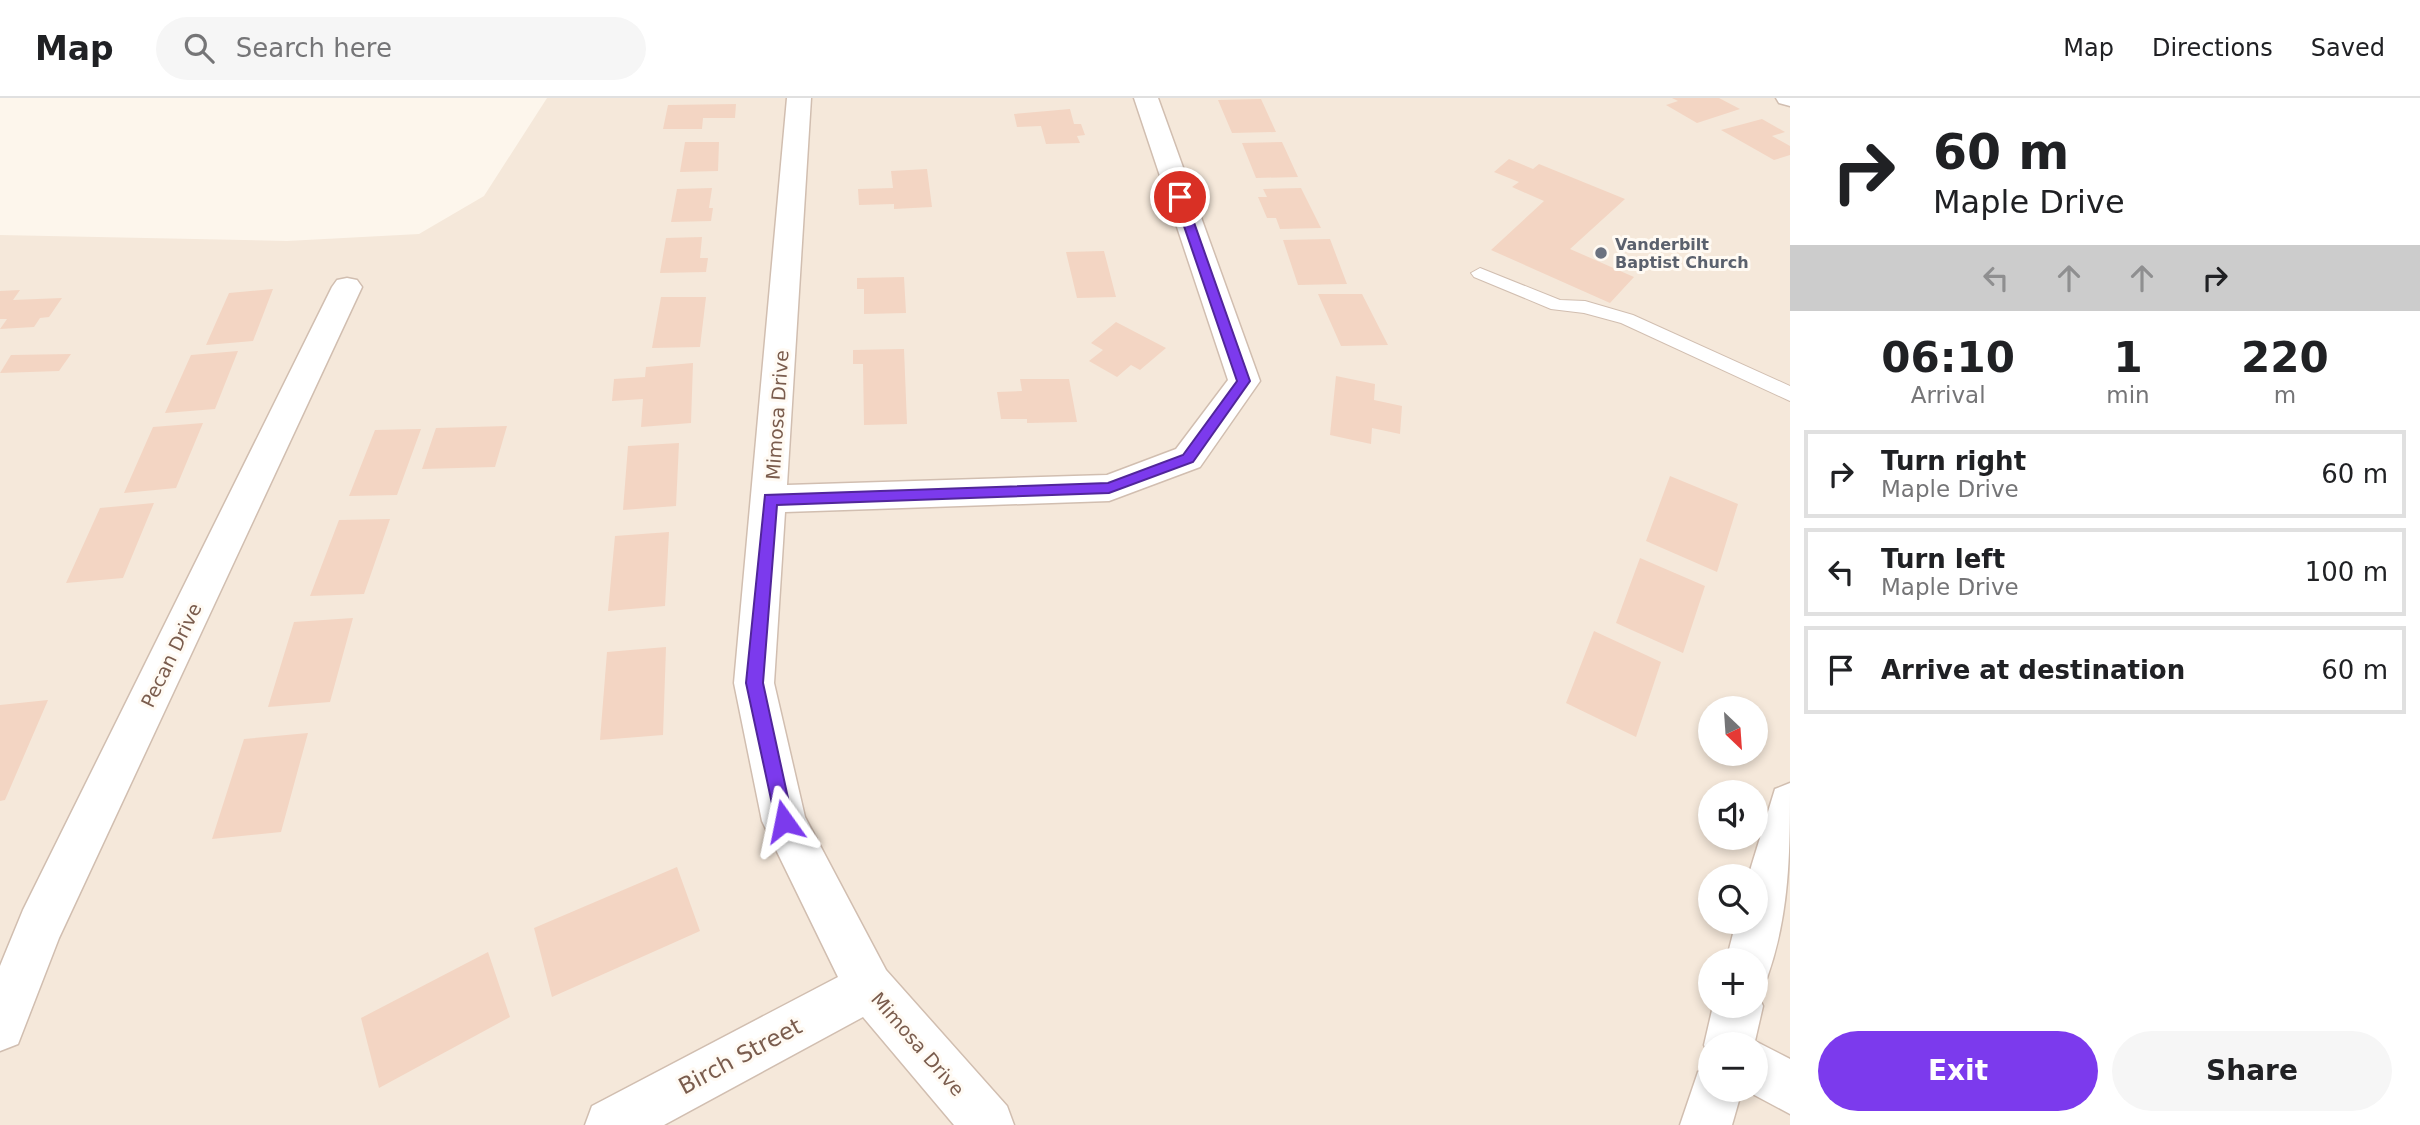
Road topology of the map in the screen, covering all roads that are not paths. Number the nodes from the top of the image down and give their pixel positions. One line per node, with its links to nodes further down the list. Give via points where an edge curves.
1 (799, 98): 6 (street, Mimosa Drive)
2 (1146, 98): 6 (street, via 1244,381 1188,458 1109,488)
3 (1480, 273): 5 (lane, via 1557,305 1585,307 1627,320)
4 (347, 287): 10 (street, Pecan Drive, via 40,927)
5 (1790, 394)
6 (771, 499): 9 (street, Mimosa Drive, via 754,683 784,821)
7 (1790, 803): 8 (street)
8 (1753, 948)
9 (869, 987): 14 (street, Birch Street); 15 (street, Mimosa Drive)
10 (0, 1026)
11 (1768, 1075): 12 (street)
12 (1790, 1088)
13 (1713, 1102): 16 (street)
14 (611, 1125)
15 (988, 1125)
16 (1706, 1125)

